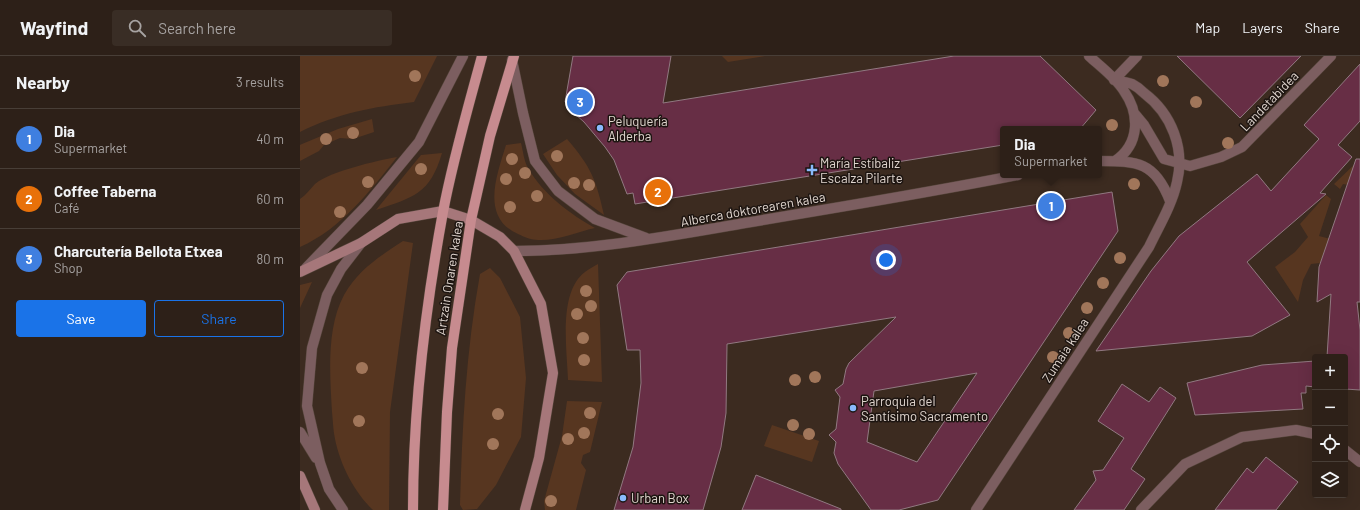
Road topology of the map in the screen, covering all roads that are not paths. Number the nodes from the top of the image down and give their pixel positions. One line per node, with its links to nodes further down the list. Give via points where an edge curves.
1 (463, 56): 20 (street, via 419,142 367,205)
2 (482, 56): 15 (main road, Artzain Onaren kalea)
3 (1089, 56): 7 (street, Zumaia kalea)
4 (1137, 56): 7 (street)
5 (1331, 56): 9 (street, Landetabidea)
6 (513, 58): 16 (main road, Artzain Onaren kalea, via 490,136); 17 (street, via 535,161 553,185 595,219)
7 (1114, 80): 8 (street, Zumaia kalea, via 1127,95); 12 (street, Zumaia kalea, via 1132,84 1151,98 1165,114 1176,136)
8 (1134, 113): 11 (street, Zumaia kalea, via 1135,135 1124,154); 12 (street, Zumaia kalea, via 1164,159)
9 (1242, 147): 12 (street, Zumaia kalea, via 1190,166)
10 (1102, 161): 11 (street)
11 (1115, 161): 14 (street, via 1134,162 1151,170 1163,184)
12 (1180, 163): 14 (street, Zumaia kalea)
13 (1003, 178): 17 (street, Alberca doktorearen kalea)
14 (1170, 201): 32 (street, Zumaia kalea, via 1149,247)
15 (443, 211): 16 (street); 18 (street, via 398,219); 29 (main road, Artzain Onaren kalea, via 422,354 415,428)
16 (471, 220): 19 (street, via 500,237); 30 (main road, Artzain Onaren kalea, via 452,348)
17 (650, 239): 19 (street, Alberca doktorearen kalea)
18 (361, 243): 20 (street); 25 (street, via 341,269 327,295 312,348 307,406)
19 (514, 251): 31 (street, via 541,304 553,373 539,458)
20 (302, 271)
21 (300, 432): 25 (street)
22 (1312, 433): 33 (street, via 1296,430 1242,437 1185,464)
23 (1348, 452): 24 (street)
24 (1360, 462)
25 (320, 463): 28 (street, via 329,489)
26 (300, 476): 27 (street)
27 (315, 510)
28 (343, 510)
29 (414, 510)
30 (443, 510)
31 (525, 510)
32 (976, 510)
33 (1141, 510)

